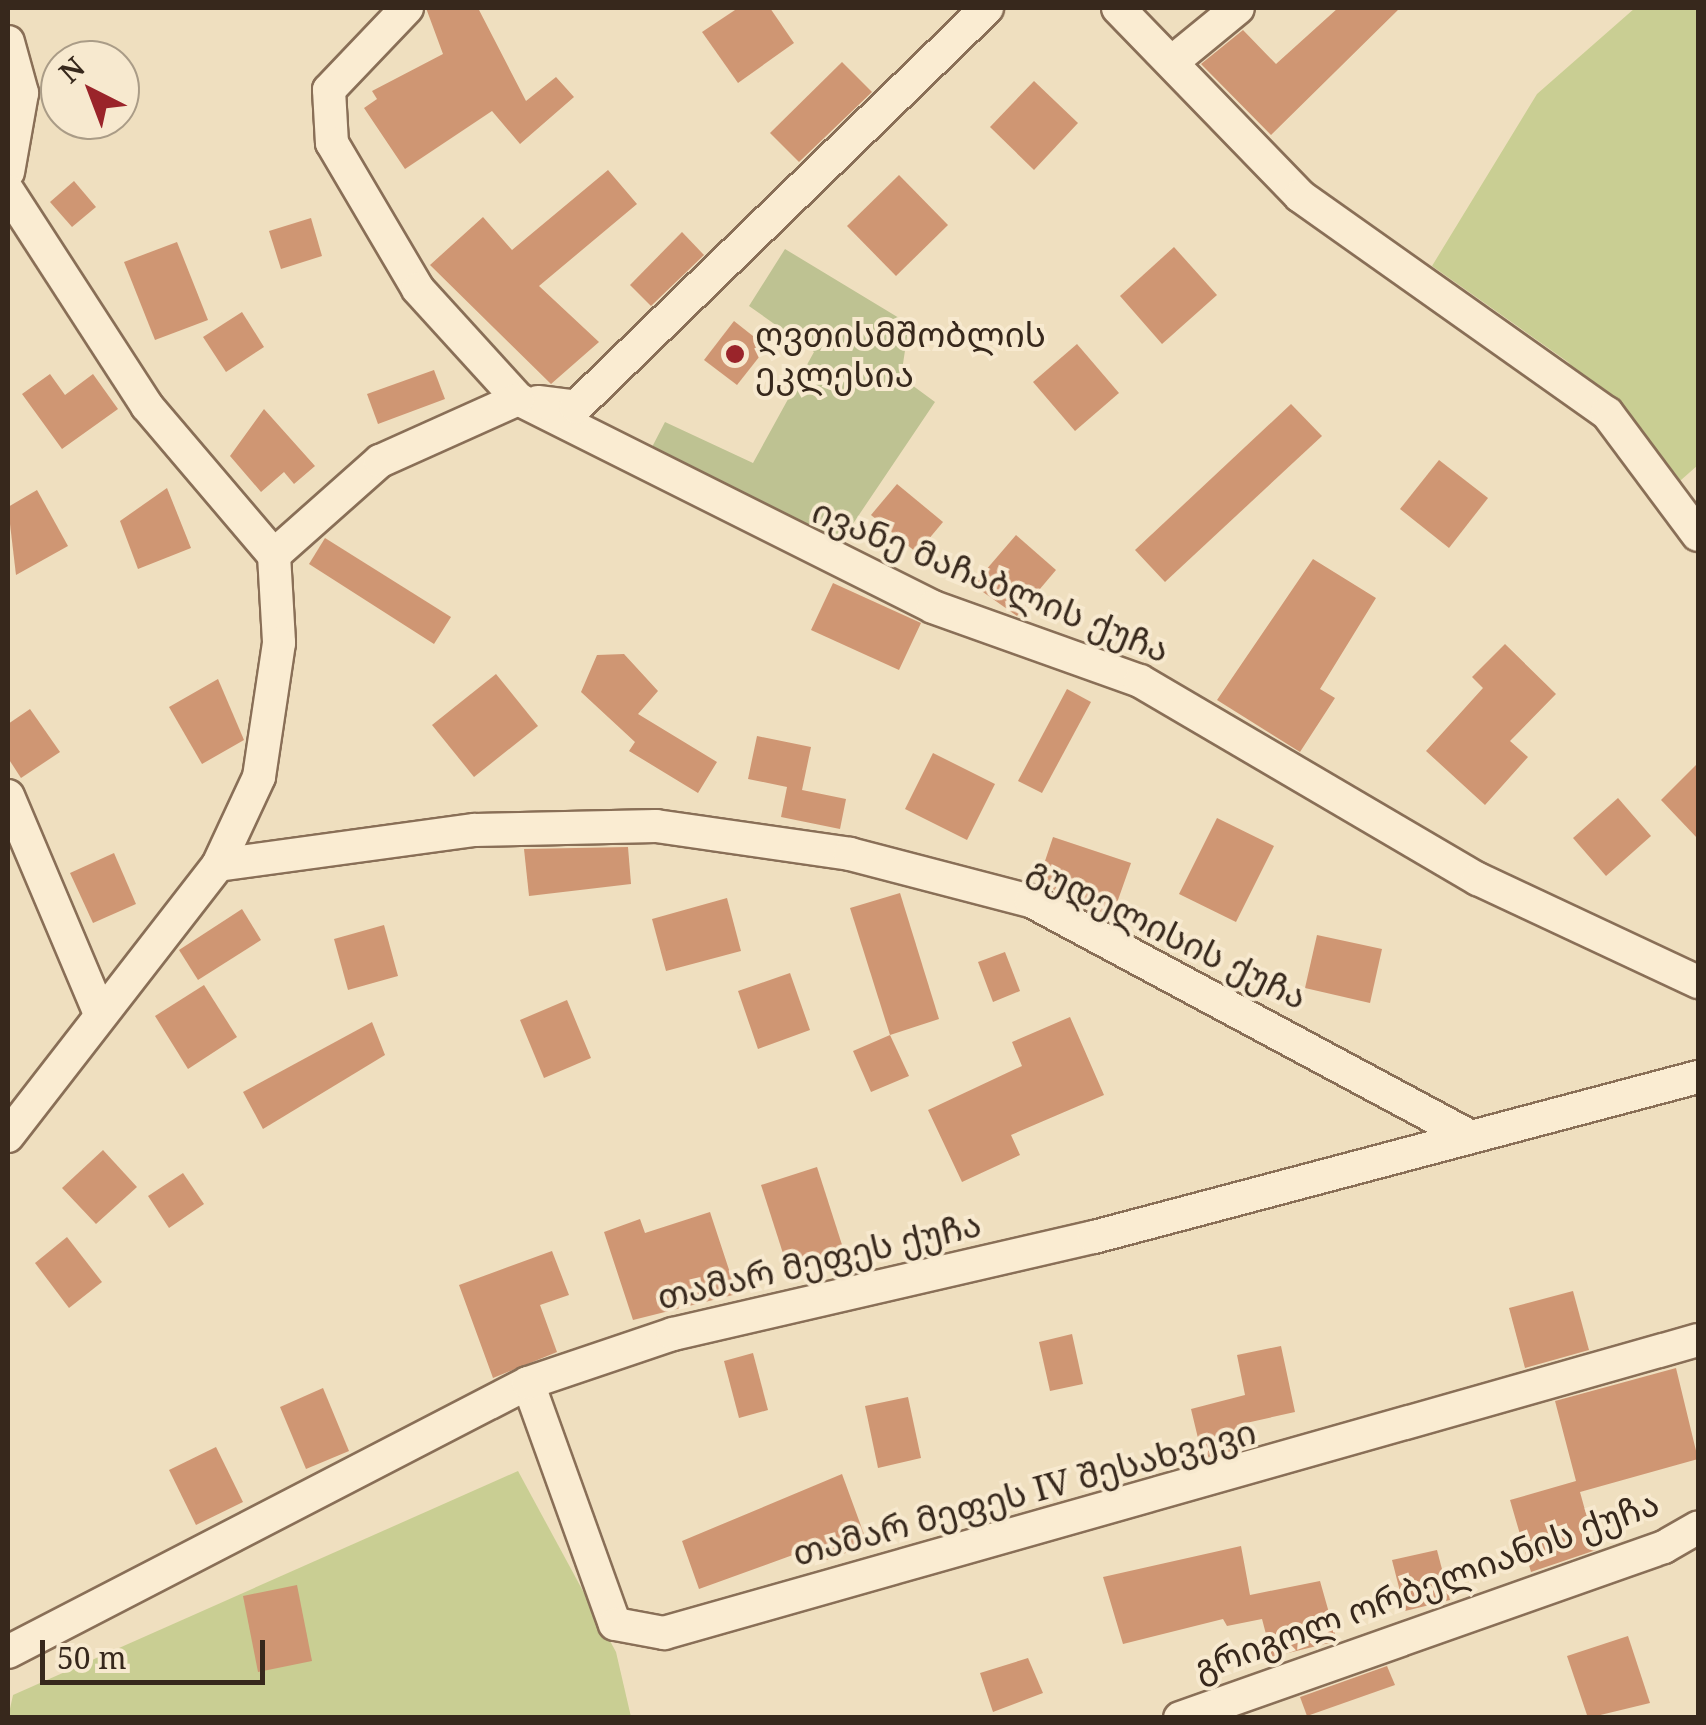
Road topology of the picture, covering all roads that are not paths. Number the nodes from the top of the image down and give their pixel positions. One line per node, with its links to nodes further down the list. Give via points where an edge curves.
1 (407, 8): 9 (street, ივანე მაჩაბლის ქუჩა, via 330,90 332,144 418,289)
2 (986, 8): 9 (street, via 576,407)
3 (1118, 8): 6 (street)
4 (1238, 8): 6 (street)
5 (8, 42): 7 (street, via 22,93)
6 (1172, 62): 10 (street, via 1300,196 1607,413)
7 (8, 172)
8 (8, 191): 11 (street, via 147,406)
9 (518, 399): 11 (street, via 380,461); 14 (street, ივანე მაჩაბლის ქუჩა, via 933,607 1140,682 1478,879)
10 (1698, 535)
11 (274, 556): 13 (street, via 279,642 259,777)
12 (8, 796): 15 (street)
13 (218, 865): 15 (street); 18 (street, გუდელისის ქუჩა, via 474,830 656,826 850,854 1031,901)
14 (1698, 982)
15 (100, 1014): 17 (street)
16 (1698, 1077): 18 (street, თამარ მეფეს ქუჩა)
17 (8, 1136)
18 (1469, 1136): 20 (street, თამარ მეფეს ქუჩა, via 1094,1237 673,1334)
19 (1698, 1340): 20 (street, თამარ მეფეს IV შესახვევი, via 664,1632 616,1624)
20 (528, 1383): 22 (street, თამარ მეფეს ქუჩა)
21 (1698, 1526): 23 (street, გრიგოლ ორბელიანის ქუჩა, via 1664,1547)
22 (8, 1652)
23 (1180, 1718)

